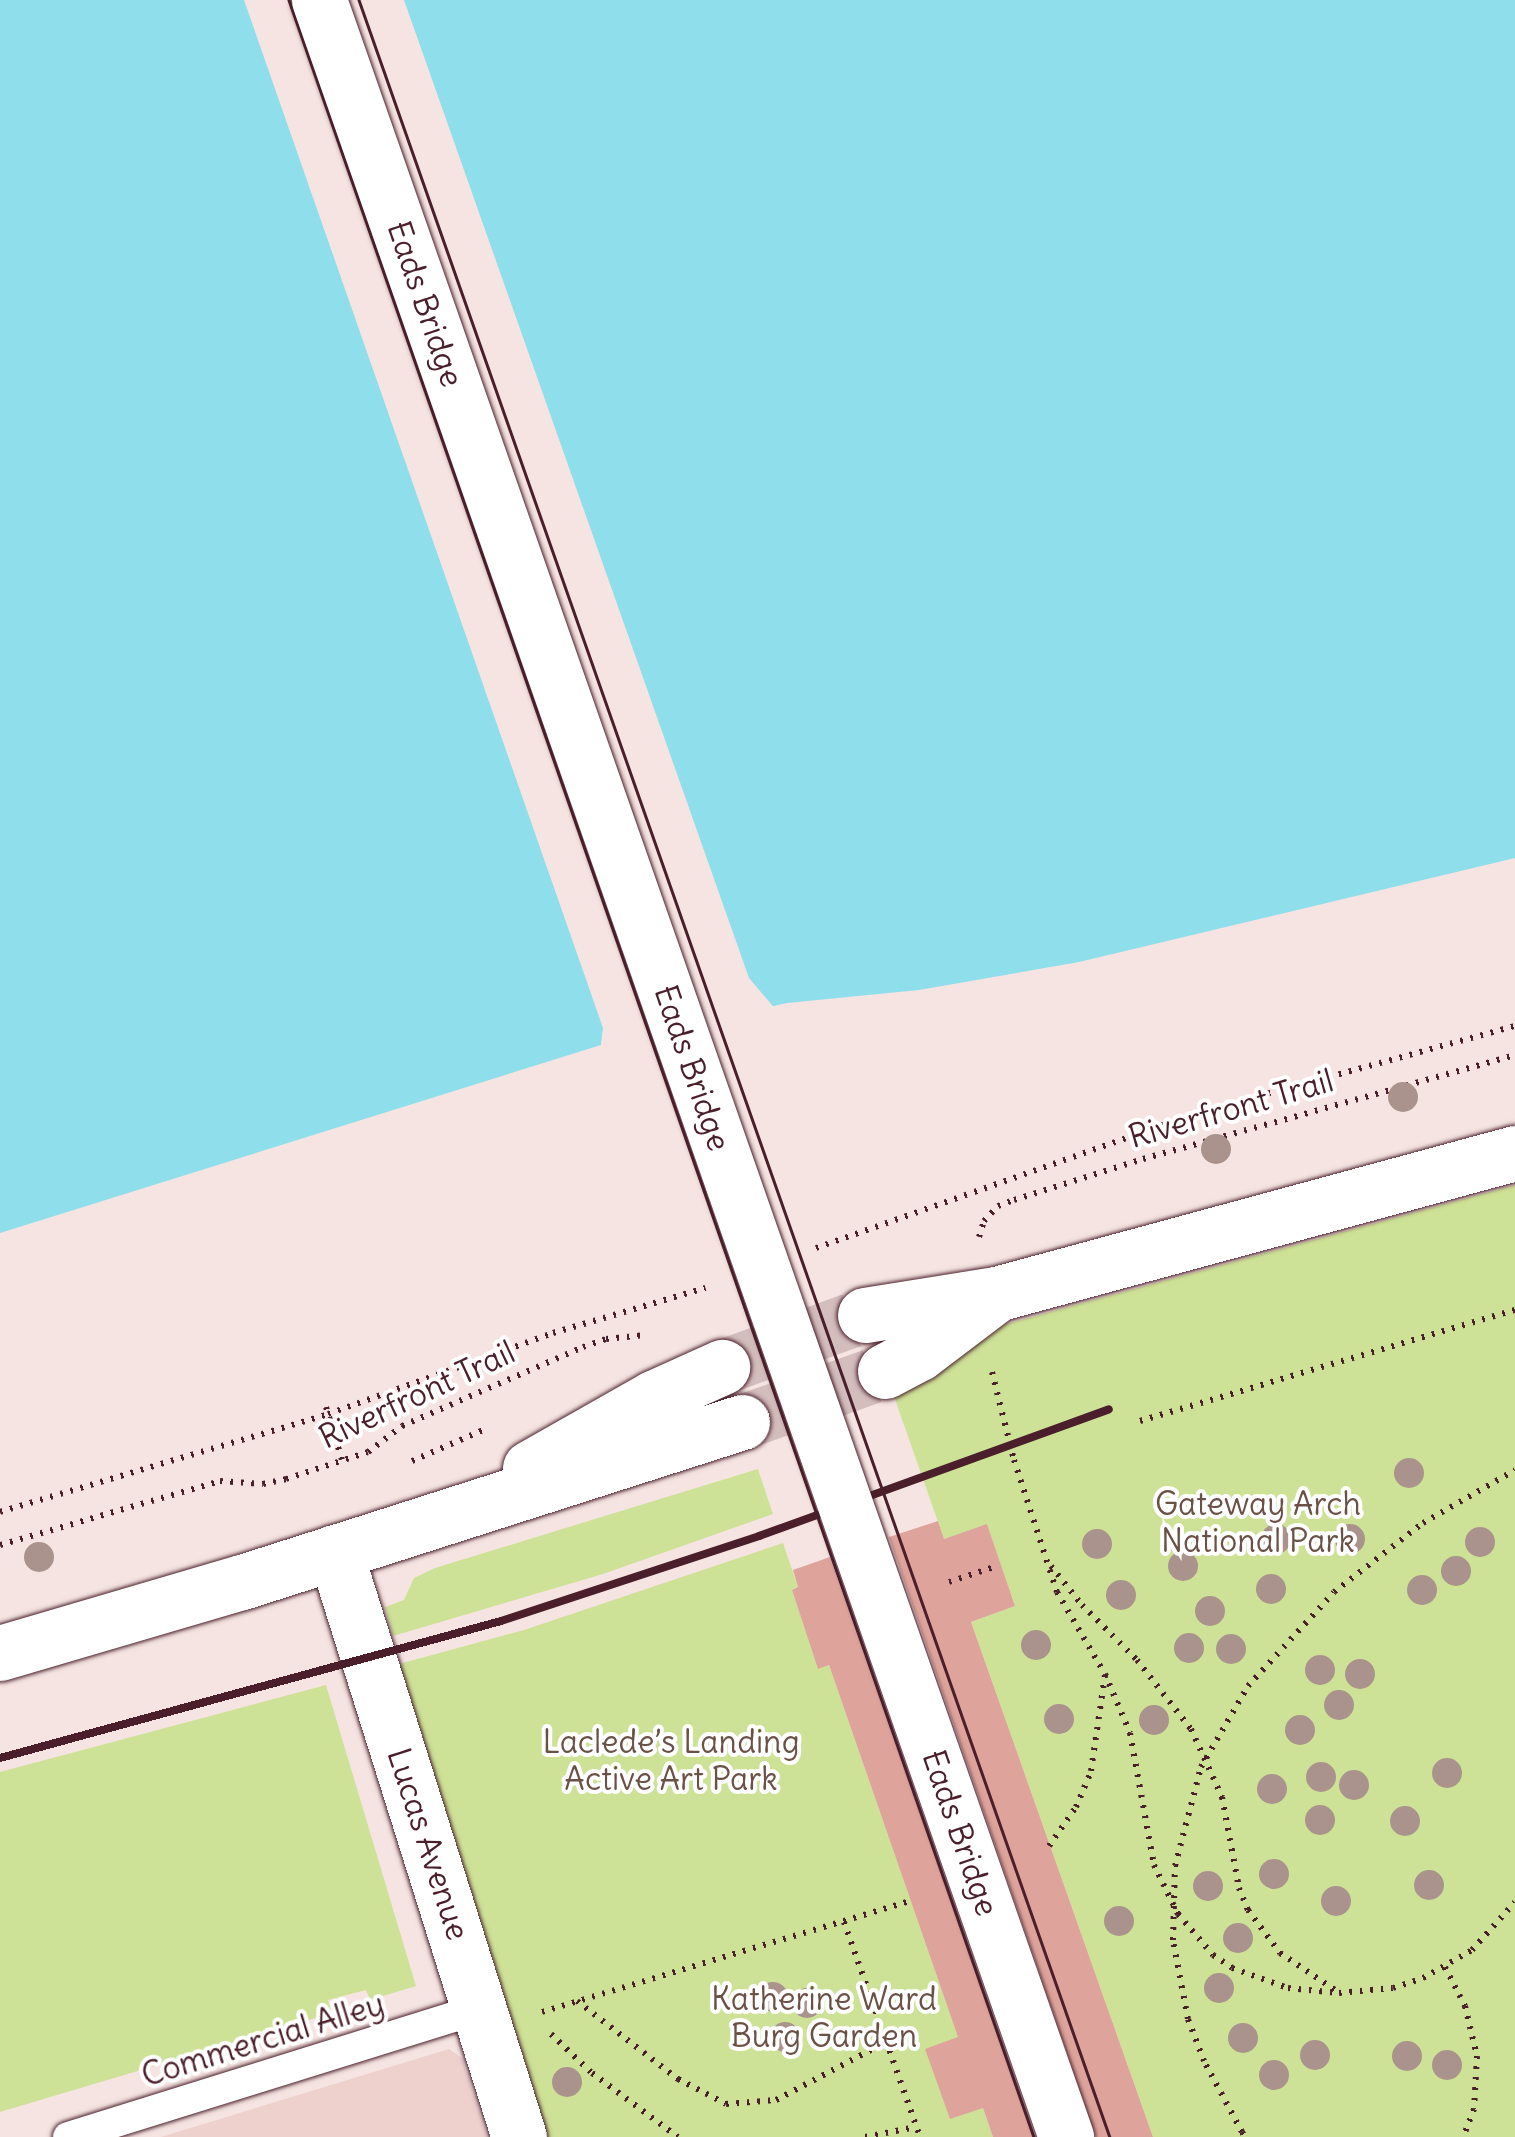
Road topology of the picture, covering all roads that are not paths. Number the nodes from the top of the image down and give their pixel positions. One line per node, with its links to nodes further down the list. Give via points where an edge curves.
1 (318, 0): 14 (street, Eads Bridge, bridge)
2 (1515, 1153): 3 (street)
3 (996, 1294): 4 (street); 6 (street, via 918,1354)
4 (865, 1316)
5 (722, 1367): 8 (street, via 598,1426)
6 (885, 1370)
7 (742, 1422): 8 (street)
8 (463, 1508): 9 (street)
9 (335, 1552): 10 (street); 11 (street, Lucas Avenue)
10 (0, 1654)
11 (479, 2009): 12 (lane, Commercial Alley); 13 (street, Lucas Avenue)
12 (68, 2137)
13 (519, 2137)
14 (1066, 2137)

